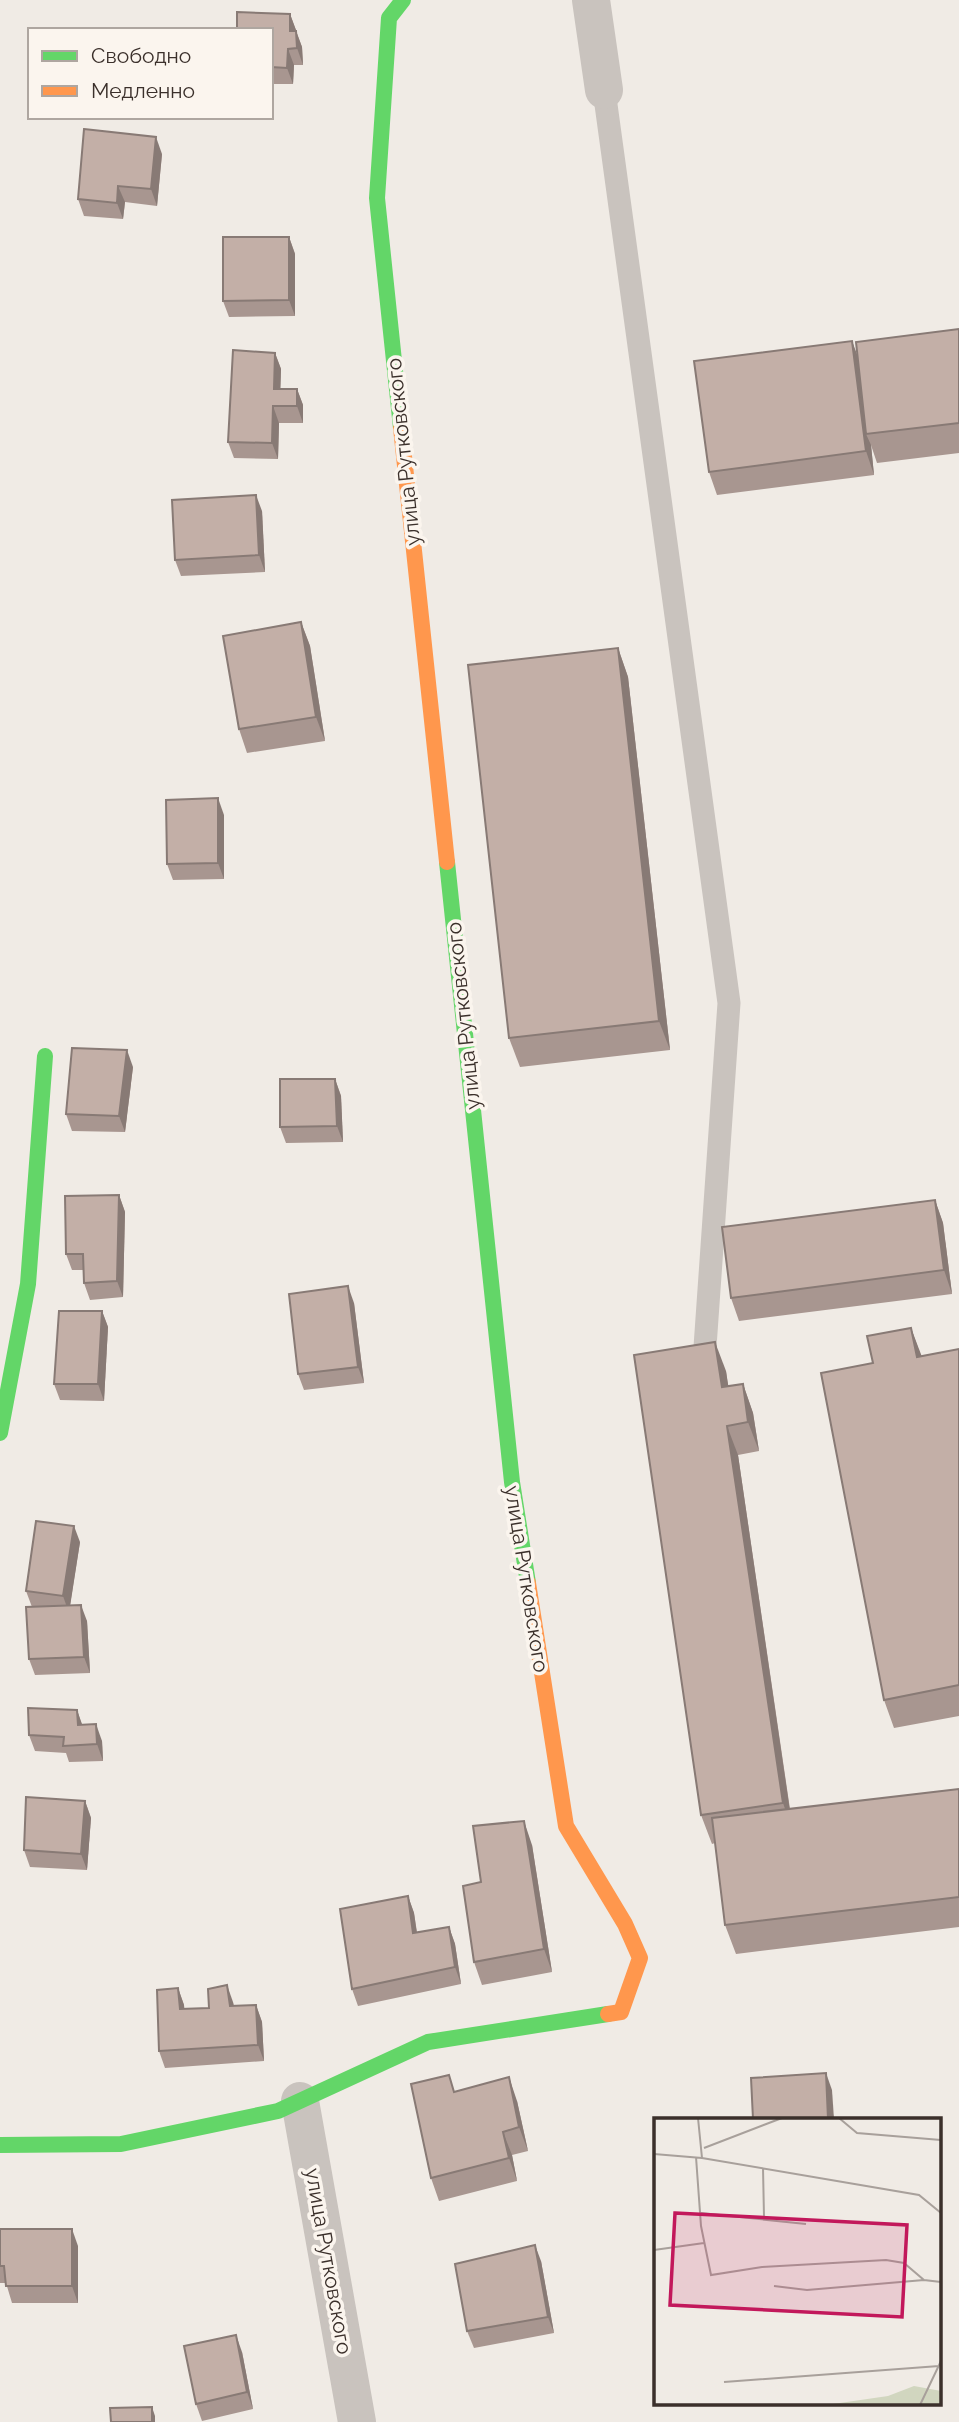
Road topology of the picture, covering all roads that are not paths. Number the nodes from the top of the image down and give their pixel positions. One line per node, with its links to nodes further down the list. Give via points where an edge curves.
1 (403, 0): 7 (street, улица Рутковского, via 389,18 377,198 510,1468 566,1826 625,1924 640,1958 621,2012 428,2042)
2 (591, 0): 3 (street)
3 (604, 90): 5 (lane, via 729,1003)
4 (45, 1056): 6 (street, via 28,1284)
5 (705, 1347)
6 (0, 1433)
7 (300, 2101): 8 (street, via 278,2111 121,2144); 9 (street, улица Рутковского)
8 (0, 2145)
9 (357, 2422)

